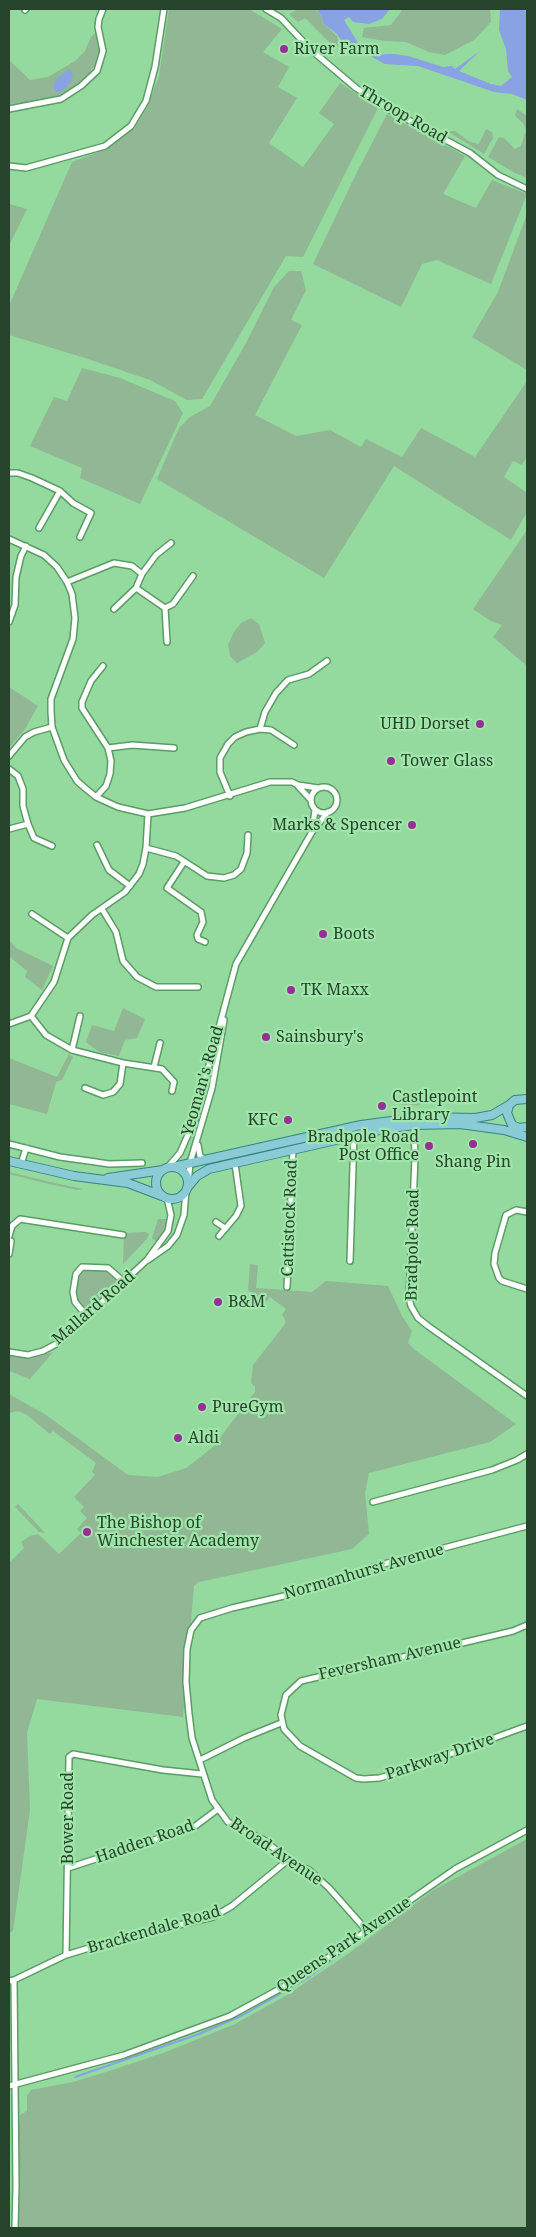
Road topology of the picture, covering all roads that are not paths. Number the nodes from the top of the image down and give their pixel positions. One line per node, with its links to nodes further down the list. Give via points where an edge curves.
1 (103, 9): 4 (street, via 98,27 103,51 97,71 61,99)
2 (164, 9): 5 (street, via 146,101 131,126 105,146 26,168)
3 (266, 9): 6 (street, Throop Road, via 356,88 388,110 470,153 498,175)
4 (9, 109)
5 (9, 166)
6 (527, 189)
7 (9, 473): 8 (street, via 18,473)
8 (60, 491): 9 (street); 10 (street, via 74,504 91,512)
9 (39, 528)
10 (80, 537)
11 (9, 539): 13 (street)
12 (171, 543): 15 (street, via 156,555)
13 (26, 546): 17 (street, via 20,556); 18 (street, via 44,555)
14 (9, 574): 17 (street)
15 (142, 574): 18 (street, via 132,566 114,563); 19 (street)
16 (193, 576): 20 (street, via 172,604)
17 (16, 577): 22 (street, via 15,605)
18 (68, 582): 26 (street, via 74,608 73,639 51,700)
19 (136, 588): 20 (street); 21 (street)
20 (165, 608): 23 (street)
21 (114, 609)
22 (9, 622)
23 (167, 642)
24 (326, 661): 27 (street, via 309,674 288,680 265,712)
25 (103, 666): 29 (street, via 83,695 82,708)
26 (52, 726): 31 (street, via 25,737); 36 (street, via 70,771)
27 (260, 729): 28 (street, via 271,730); 35 (street, via 235,737 220,758 220,772)
28 (294, 745)
29 (108, 748): 30 (street, via 132,745); 36 (street, via 112,761 110,774 106,786)
30 (174, 748)
31 (9, 756)
32 (9, 769): 41 (street, via 18,776 23,789)
33 (298, 785): 34 (street); 35 (street, via 270,782); 37 (street)
34 (318, 788): 37 (street); 39 (street, via 329,788 336,796 336,804)
35 (230, 796): 40 (street)
36 (96, 797): 40 (street, via 118,807)
37 (310, 800): 38 (street)
38 (315, 810): 39 (street); 43 (street, Yeoman's Road)
39 (328, 812): 43 (street, Yeoman's Road)
40 (148, 814): 47 (street)
41 (28, 824): 42 (street); 46 (street, via 34,838)
42 (9, 829)
43 (312, 832): 55 (street, Yeoman's Road, via 236,964)
44 (248, 835): 48 (street, via 247,853 241,869 234,875 213,878)
45 (97, 845): 49 (street, via 105,866)
46 (52, 846)
47 (146, 848): 48 (street, via 176,856); 49 (street, via 143,864)
48 (184, 862): 53 (street, via 167,888 201,912 203,922 197,935)
49 (130, 886): 50 (street)
50 (102, 909): 52 (street); 54 (street, via 116,932 123,961 136,977 156,987)
51 (32, 914): 52 (street)
52 (68, 938): 56 (street, via 54,982)
53 (205, 942)
54 (198, 987)
55 (229, 990): 71 (street, Yeoman's Road, via 212,1088); 81 (street, Yeoman's Road, via 194,1121 186,1142)
56 (31, 1016): 58 (street); 60 (street, via 46,1034)
57 (80, 1016): 60 (street)
58 (9, 1024)
59 (160, 1043): 62 (street)
60 (72, 1050): 61 (street)
61 (123, 1063): 62 (street); 63 (street, via 120,1084 113,1092 103,1095)
62 (154, 1067): 64 (street, via 166,1072 174,1082)
63 (85, 1088)
64 (172, 1091)
65 (527, 1100): 66 (main road, via 519,1099)
66 (509, 1105): 69 (main road, via 507,1117); 75 (main road, via 486,1117 422,1117 362,1124)
67 (414, 1125): 68 (main road, via 460,1124); 70 (main road); 100 (street, Bradpole Road, via 411,1306 428,1326)
68 (504, 1130): 69 (main road); 69 (main road)
69 (524, 1130)
70 (354, 1134): 74 (main road); 94 (street)
71 (197, 1142): 75 (street, Yeoman's Road, via 199,1154); 79 (street, Yeoman's Road)
72 (9, 1144): 73 (street)
73 (26, 1148): 77 (street, via 109,1164); 78 (street)
74 (293, 1149): 80 (main road); 96 (street, Cattistock Road)
75 (206, 1160): 79 (main road)
76 (9, 1161): 78 (main road)
77 (142, 1163)
78 (21, 1164): 82 (main road)
79 (190, 1164): 81 (main road); 83 (street, Yeoman's Road)
80 (235, 1164): 83 (main road, via 205,1171); 87 (street, via 241,1206)
81 (168, 1168): 82 (main road); 83 (main road, via 186,1175); 84 (main road, via 156,1182 159,1192)
82 (101, 1179): 84 (main road, via 139,1185)
83 (187, 1188): 84 (main road, via 176,1199); 93 (street, Mallard Road, via 184,1215 177,1235 168,1246)
84 (165, 1197): 93 (street, Mallard Road, via 170,1215 168,1231)
85 (527, 1212): 97 (street, via 510,1211 504,1218 494,1264 502,1281)
86 (216, 1222): 87 (street)
87 (225, 1228): 90 (street)
88 (123, 1235): 89 (street, via 20,1219 12,1226)
89 (9, 1236)
90 (219, 1236)
91 (9, 1240): 92 (street)
92 (9, 1254)
93 (147, 1260): 95 (street, Mallard Road)
94 (350, 1261)
95 (124, 1282): 98 (street, Mallard Road); 98 (street, via 104,1266 87,1266 78,1271 73,1296)
96 (287, 1288)
97 (527, 1289)
98 (87, 1316): 99 (street, Mallard Road, via 58,1343 43,1351 28,1355)
99 (9, 1352)
100 (527, 1396)
101 (527, 1454): 102 (street, via 492,1470)
102 (373, 1502)
103 (527, 1526): 104 (street, Normanhurst Avenue, via 376,1566 310,1590)
104 (200, 1618): 108 (street, Broad Avenue, via 191,1630 186,1682 192,1738)
105 (527, 1625): 106 (street, Feversham Avenue, via 301,1681 286,1695)
106 (281, 1723): 107 (street, Parkway Drive, via 293,1740 328,1763 356,1778 372,1779 401,1772); 108 (street)
107 (527, 1726)
108 (200, 1760): 109 (street, Broad Avenue)
109 (202, 1774): 110 (street, Broad Avenue); 113 (street, Bower Road, via 70,1755)
110 (218, 1809): 112 (street, Broad Avenue, via 228,1822 264,1840); 113 (street, Hadden Road, via 194,1827)
111 (527, 1830): 114 (street, Queens Park Avenue, via 455,1869)
112 (288, 1860): 114 (street, Broad Avenue, via 309,1870); 115 (street, Brackendale Road, via 232,1906 213,1916)
113 (68, 1868): 115 (street, Bower Road)
114 (367, 1931): 117 (street, Queens Park Avenue, via 296,1980 230,2016 124,2055)
115 (66, 1955): 116 (street, Brackendale Road)
116 (11, 1980): 117 (street)
117 (11, 2085): 118 (street)
118 (15, 2228)

